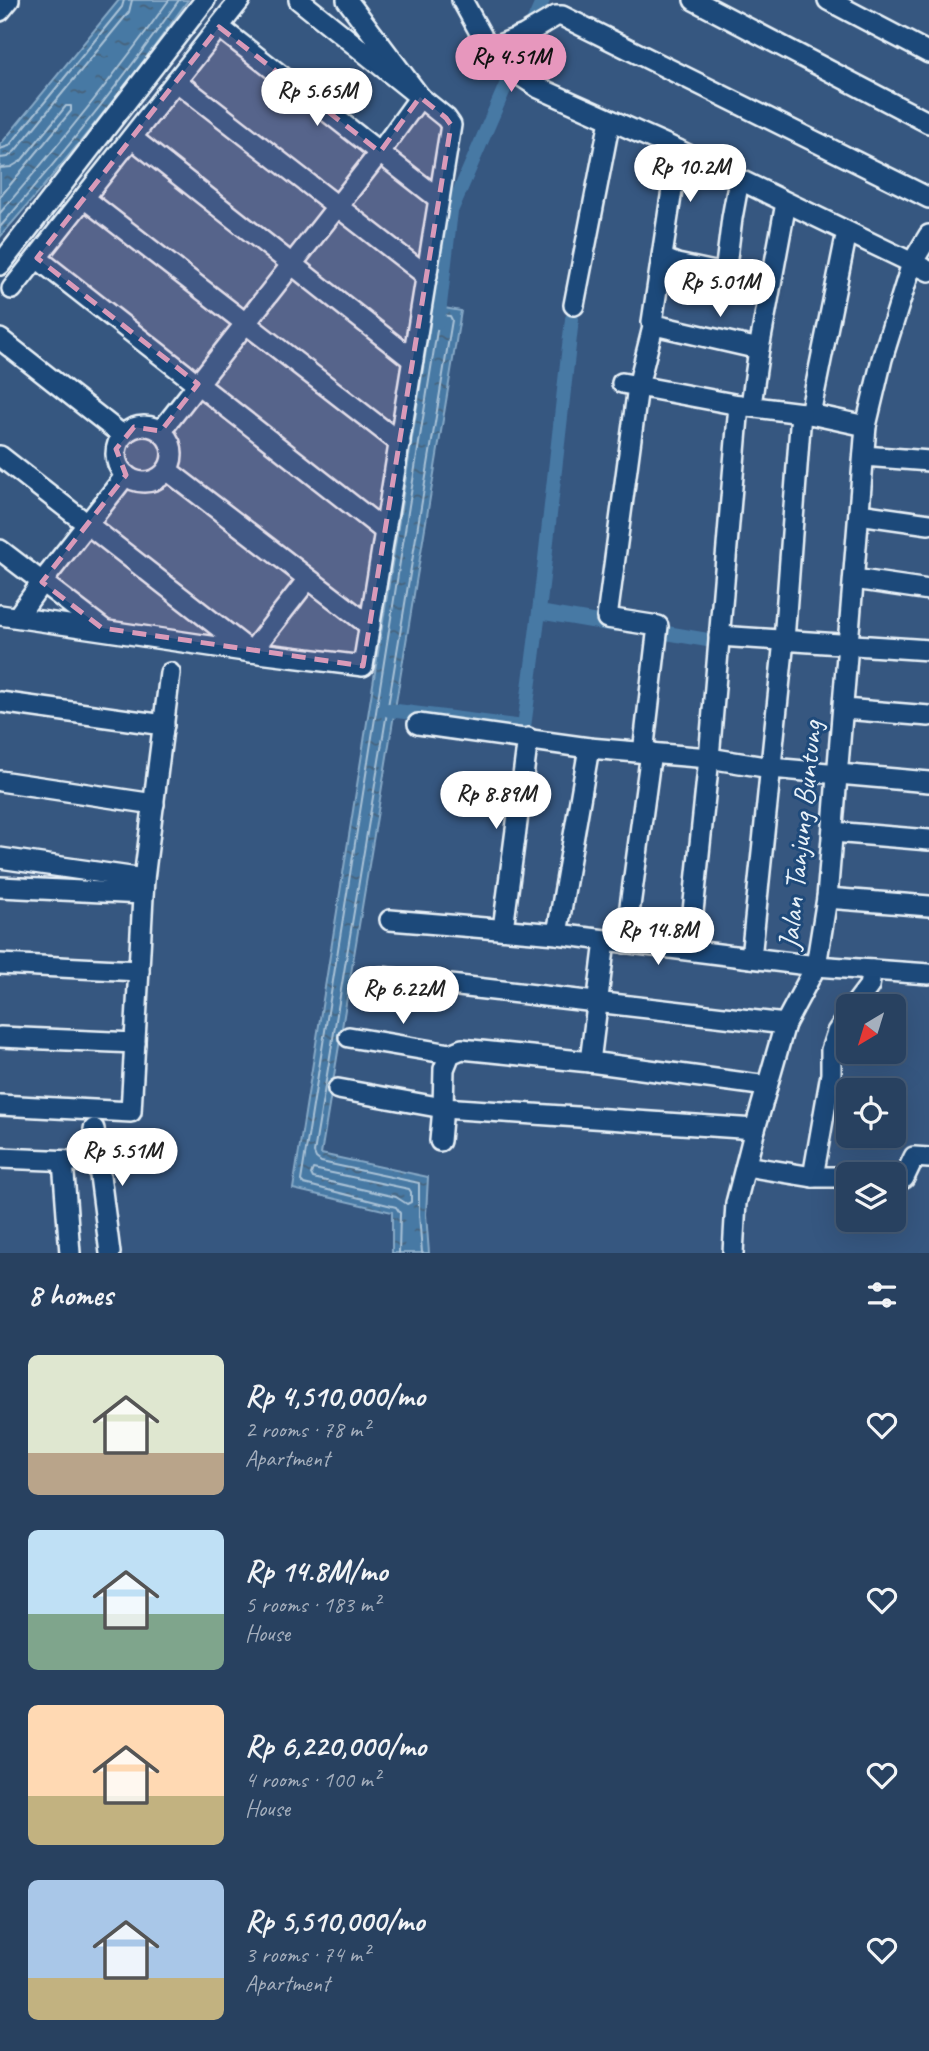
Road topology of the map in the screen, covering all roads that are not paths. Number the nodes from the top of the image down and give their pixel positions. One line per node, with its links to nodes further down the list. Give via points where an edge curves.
1 (9, 0): 9 (street)
2 (205, 0): 31 (street)
3 (240, 0): 10 (street)
4 (299, 0): 14 (street)
5 (346, 0): 14 (street)
6 (462, 0): 11 (street)
7 (694, 0): 16 (street)
8 (828, 0): 12 (street)
9 (0, 11)
10 (219, 27): 13 (street); 19 (street)
11 (489, 49): 15 (street, via 539,88); 22 (street, via 562,16)
12 (929, 53)
13 (176, 81): 17 (street); 25 (street)
14 (420, 97): 19 (street); 23 (street, via 451,125)
15 (610, 120): 18 (street); 37 (street)
16 (929, 123)
17 (132, 138): 21 (street); 30 (street)
18 (678, 150): 20 (street); 28 (street)
19 (380, 152): 23 (street); 25 (street)
20 (739, 180): 24 (street); 33 (street)
21 (84, 198): 29 (street); 38 (street)
22 (929, 198)
23 (439, 199): 34 (street)
24 (786, 203): 26 (street); 35 (street)
25 (337, 206): 30 (street); 34 (street)
26 (847, 232): 32 (street); 46 (street)
27 (929, 235): 32 (street, Jalan Tanjung Buntung)
28 (663, 256): 33 (street, via 677,264); 39 (street)
29 (37, 258): 36 (street); 43 (street)
30 (291, 264): 38 (street); 42 (street)
31 (0, 265)
32 (920, 267): 47 (street, Jalan Tanjung Buntung, via 882,359)
33 (725, 274): 35 (street)
34 (426, 276): 42 (street)
35 (771, 284): 41 (street)
36 (12, 289)
37 (574, 306)
38 (245, 323): 43 (street); 50 (street)
39 (654, 324): 41 (street); 44 (street)
40 (0, 339): 49 (street)
41 (759, 349): 45 (street)
42 (413, 360): 50 (street)
43 (198, 384): 48 (street); 59 (street)
44 (630, 384): 45 (street); 81 (street, via 607,618 659,626)
45 (745, 405): 46 (street); 68 (street)
46 (806, 413): 47 (street); 69 (street)
47 (866, 426): 52 (street, Jalan Tanjung Buntung)
48 (161, 431): 49 (street, via 141,426); 54 (street, via 170,442 173,457)
49 (122, 435): 55 (street, via 116,449)
50 (400, 443): 59 (street)
51 (0, 456): 57 (street)
52 (864, 456): 53 (street); 56 (street, Jalan Tanjung Buntung)
53 (929, 461)
54 (167, 470): 55 (street, via 155,480 140,482); 61 (street)
55 (126, 475): 57 (street)
56 (859, 514): 58 (street); 62 (street, Jalan Tanjung Buntung)
57 (87, 524): 63 (street); 72 (street)
58 (929, 524)
59 (385, 531): 66 (street)
60 (0, 550): 63 (street)
61 (308, 579): 66 (street); 72 (street)
62 (854, 579): 64 (street); 71 (street, Jalan Tanjung Buntung)
63 (42, 582): 65 (street); 67 (street)
64 (929, 590)
65 (8, 616): 67 (street)
66 (370, 626): 72 (street, via 363,666)
67 (103, 628): 72 (street)
68 (719, 641): 69 (street); 82 (street)
69 (783, 646): 71 (street); 83 (street)
70 (929, 650): 71 (street)
71 (848, 651): 75 (street, Jalan Tanjung Buntung)
72 (251, 652)
73 (170, 673): 78 (street)
74 (0, 702): 78 (street)
75 (844, 709): 76 (street); 84 (street, Jalan Tanjung Buntung)
76 (929, 716)
77 (418, 724): 79 (street)
78 (163, 725): 87 (street)
79 (528, 738): 80 (street); 96 (street)
80 (589, 748): 81 (street); 97 (street)
81 (647, 753): 82 (street); 99 (street)
82 (709, 758): 83 (street); 100 (street)
83 (771, 768): 84 (street); 101 (street)
84 (837, 774): 86 (street); 88 (street, Jalan Tanjung Buntung)
85 (0, 781): 87 (street)
86 (929, 782)
87 (153, 804): 92 (street)
88 (833, 832): 89 (street); 93 (street, Jalan Tanjung Buntung)
89 (929, 840)
90 (0, 858): 92 (street)
91 (0, 887): 92 (street)
92 (144, 887): 105 (street)
93 (827, 898): 94 (street); 103 (street, Jalan Tanjung Buntung)
94 (929, 906)
95 (390, 920): 96 (street)
96 (503, 929): 97 (street)
97 (557, 934): 98 (street)
98 (606, 941): 99 (street); 109 (street)
99 (625, 943): 100 (street)
100 (689, 950): 101 (street)
101 (751, 958): 103 (street)
102 (0, 964): 105 (street)
103 (816, 967): 104 (street); 110 (street, Jalan Tanjung Buntung)
104 (872, 970): 106 (street); 108 (street)
105 (139, 971): 114 (street)
106 (929, 974)
107 (381, 978): 109 (street)
108 (863, 994)
109 (599, 1001): 110 (street); 116 (street)
110 (785, 1024): 117 (street, Jalan Tanjung Buntung)
111 (836, 1035): 130 (street)
112 (0, 1037): 114 (street)
113 (349, 1037): 115 (street)
114 (135, 1044): 119 (street, via 131,1112)
115 (450, 1054): 116 (street, via 462,1049); 120 (street, via 444,1069)
116 (590, 1062): 117 (street)
117 (767, 1086): 122 (street, Jalan Tanjung Buntung)
118 (338, 1089): 120 (street)
119 (0, 1105)
120 (443, 1108): 122 (street); 123 (street)
121 (94, 1129): 127 (street)
122 (755, 1129): 128 (street, Jalan Tanjung Buntung)
123 (440, 1140)
124 (0, 1158): 126 (street)
125 (929, 1158): 129 (street, via 914,1157)
126 (63, 1161): 127 (street); 132 (street)
127 (98, 1162): 133 (street)
128 (746, 1166): 130 (street); 134 (street, Jalan Tanjung Buntung, via 736,1203)
129 (906, 1174)
130 (813, 1177): 131 (street)
131 (836, 1177)
132 (70, 1253)
133 (110, 1253)
134 (733, 1253)

